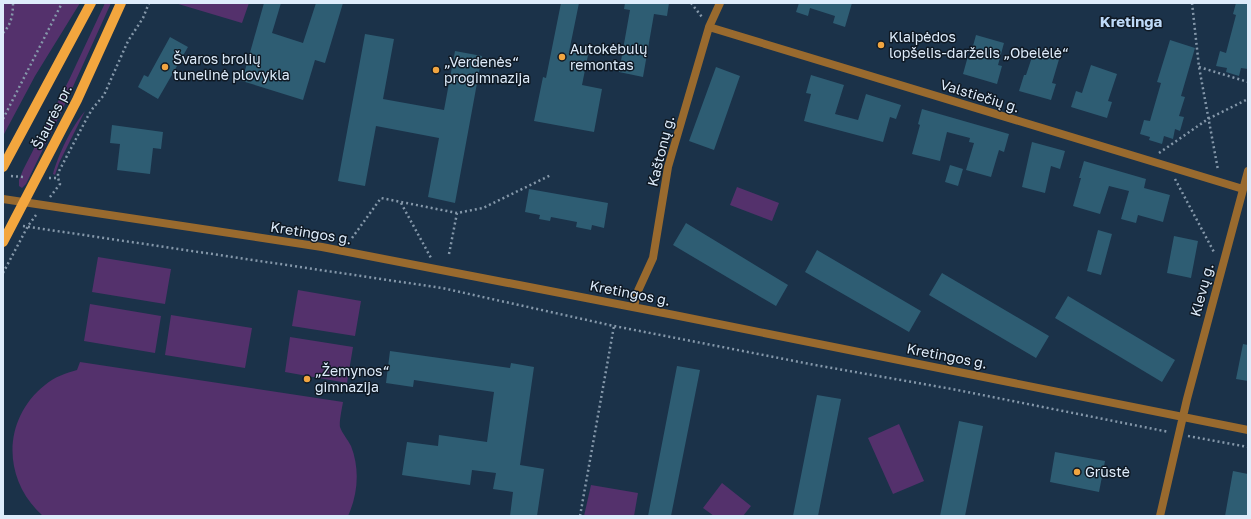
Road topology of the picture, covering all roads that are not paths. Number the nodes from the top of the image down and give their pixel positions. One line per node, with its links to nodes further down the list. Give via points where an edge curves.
1 (91, 3): 5 (main road, Šiaurės pr.)
2 (121, 3): 9 (main road, Šiaurės pr., via 77,100)
3 (720, 3): 4 (street, Kaštonų g.)
4 (709, 27): 7 (street, Valstiečių g.); 11 (street, Kaštonų g., via 668,167 653,258 636,293)
5 (3, 167)
6 (1248, 170): 7 (street, Klevų g.)
7 (1243, 189): 12 (street, Klevų g.)
8 (3, 199): 9 (street, Kretingos g.)
9 (24, 203): 10 (main road, Šiaurės pr.); 11 (street, Kretingos g., via 322,247)
10 (3, 242)
11 (634, 307): 12 (street, Kretingos g.)
12 (1182, 417): 13 (street, Kretingos g.); 14 (street, Klevų g.)
13 (1248, 430)
14 (1160, 516)

